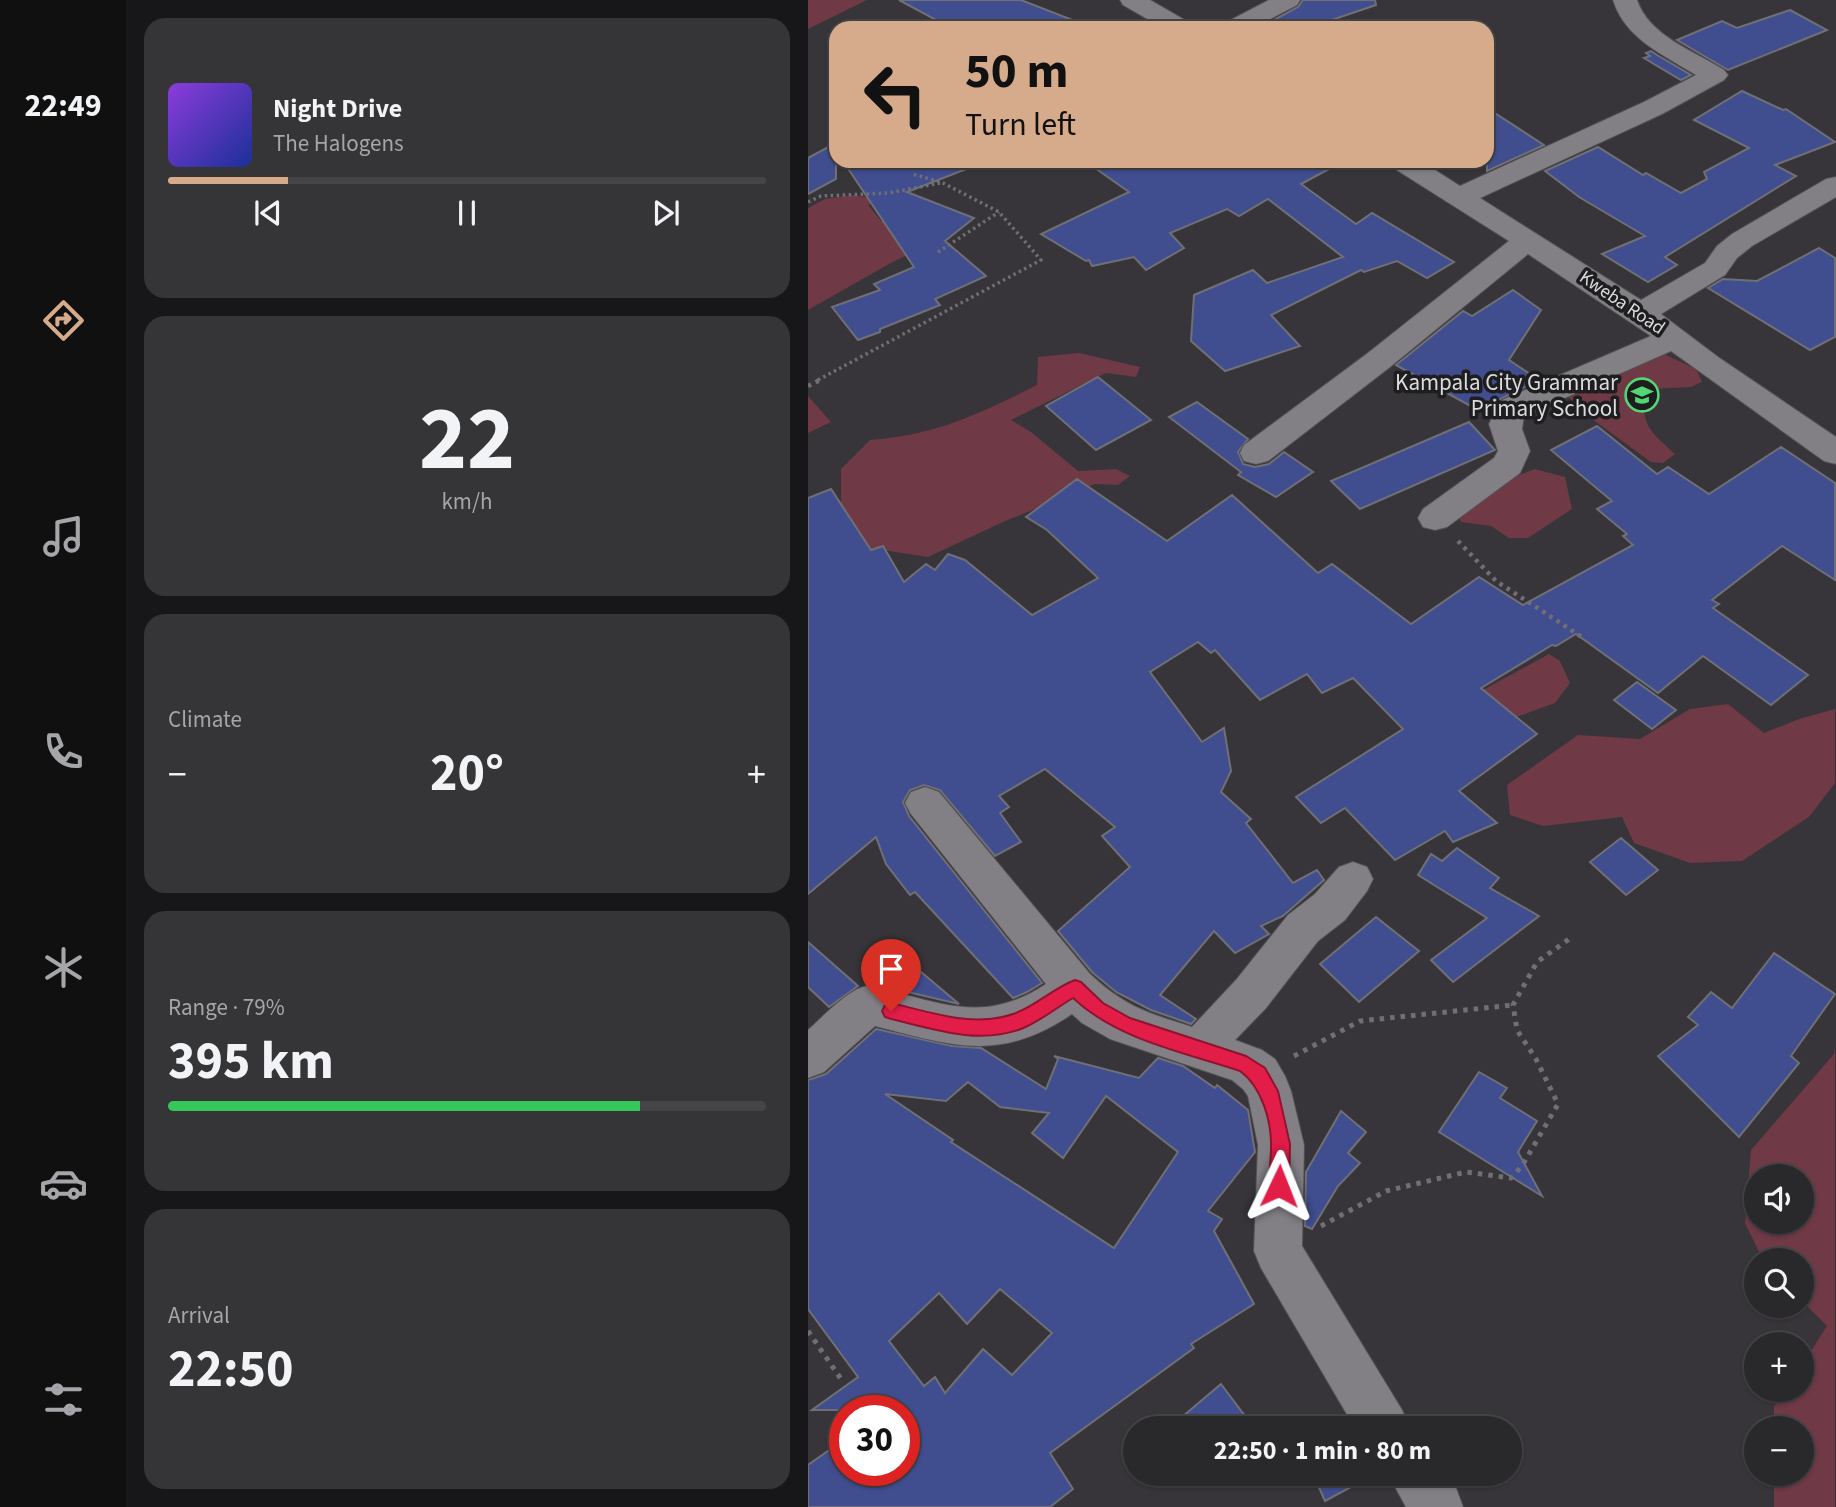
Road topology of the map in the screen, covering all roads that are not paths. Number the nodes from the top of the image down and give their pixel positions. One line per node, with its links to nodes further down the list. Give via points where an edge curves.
1 (1132, 0): 4 (street)
2 (1288, 0): 5 (street)
3 (1625, 0): 8 (street, via 1626,13 1639,27 1715,75)
4 (1169, 21)
5 (1248, 21)
6 (1412, 168): 8 (street, Kweba Road)
7 (1835, 185): 10 (street, via 1742,240 1715,269)
8 (1457, 198): 9 (street, Kweba Road)
9 (1527, 241): 10 (street, Kweba Road); 12 (street)
10 (1642, 313): 11 (street, Kweba Road)
11 (1674, 338): 13 (street, Kweba Road); 14 (street, via 1513,408 1503,426 1514,451 1508,465)
12 (1256, 453)
13 (1835, 453)
14 (1436, 517)
15 (925, 803): 17 (street)
16 (1353, 879): 18 (street, via 1330,907 1303,928)
17 (1075, 988): 18 (street, via 1109,1017); 19 (street, via 1018,1022 987,1028 961,1027 868,1006)
18 (1201, 1050): 20 (street, via 1246,1064 1269,1091 1281,1144 1278,1251)
19 (808, 1059)
20 (1377, 1416)
21 (1422, 1486): 22 (street)
22 (1437, 1507)

